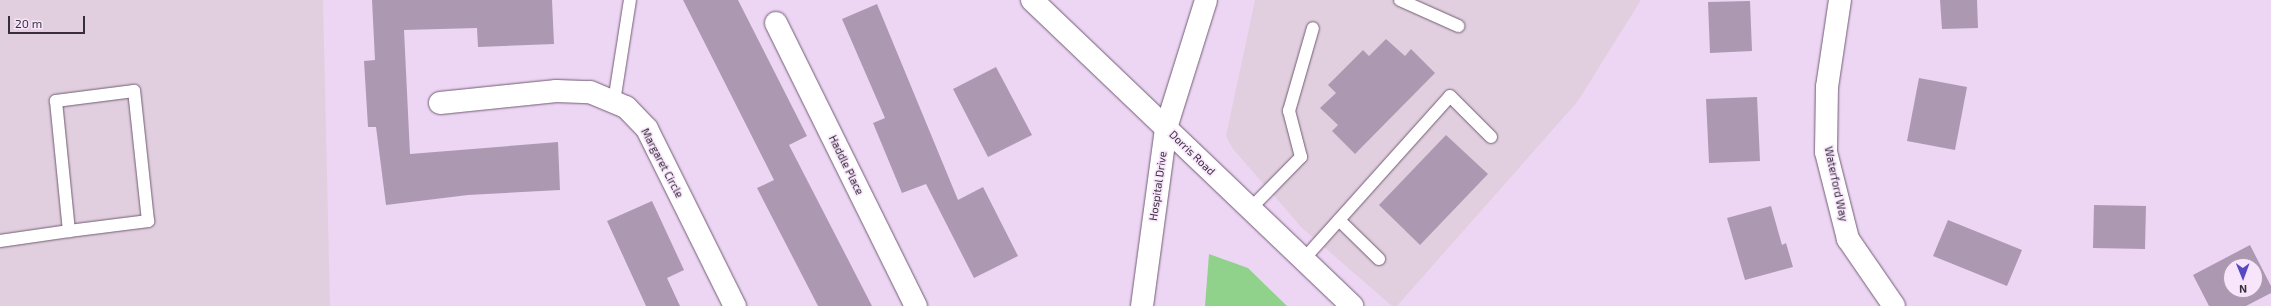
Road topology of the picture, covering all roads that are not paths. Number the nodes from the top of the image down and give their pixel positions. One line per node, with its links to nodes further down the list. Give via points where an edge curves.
1 (630, 0): 9 (lane)
2 (1032, 0): 11 (street, Dorris Road)
3 (1206, 0): 11 (street, Hospital Drive)
4 (1400, 0): 7 (lane)
5 (1840, 0): 23 (street, Waterford Way, via 1827,87 1826,152 1848,239)
6 (776, 23): 20 (street, Haddle Place)
7 (1458, 26)
8 (1312, 28): 13 (lane, via 1289,111 1300,157)
9 (614, 102): 10 (street, Margaret Circle, via 590,92 556,91); 19 (street, Margaret Circle, via 626,107 647,129)
10 (440, 103)
11 (1166, 128): 13 (street, Dorris Road); 21 (street, Hospital Drive)
12 (1491, 137): 14 (lane, via 1450,96)
13 (1250, 209): 18 (street, Dorris Road)
14 (1339, 220): 17 (lane); 18 (lane)
15 (69, 231): 15 (lane, via 148,221 134,91 56,101); 16 (lane)
16 (0, 240)
17 (1379, 259)
18 (1303, 260): 22 (street, Dorris Road)
19 (734, 306)
20 (916, 306)
21 (1142, 306)
22 (1352, 306)
23 (1894, 306)

